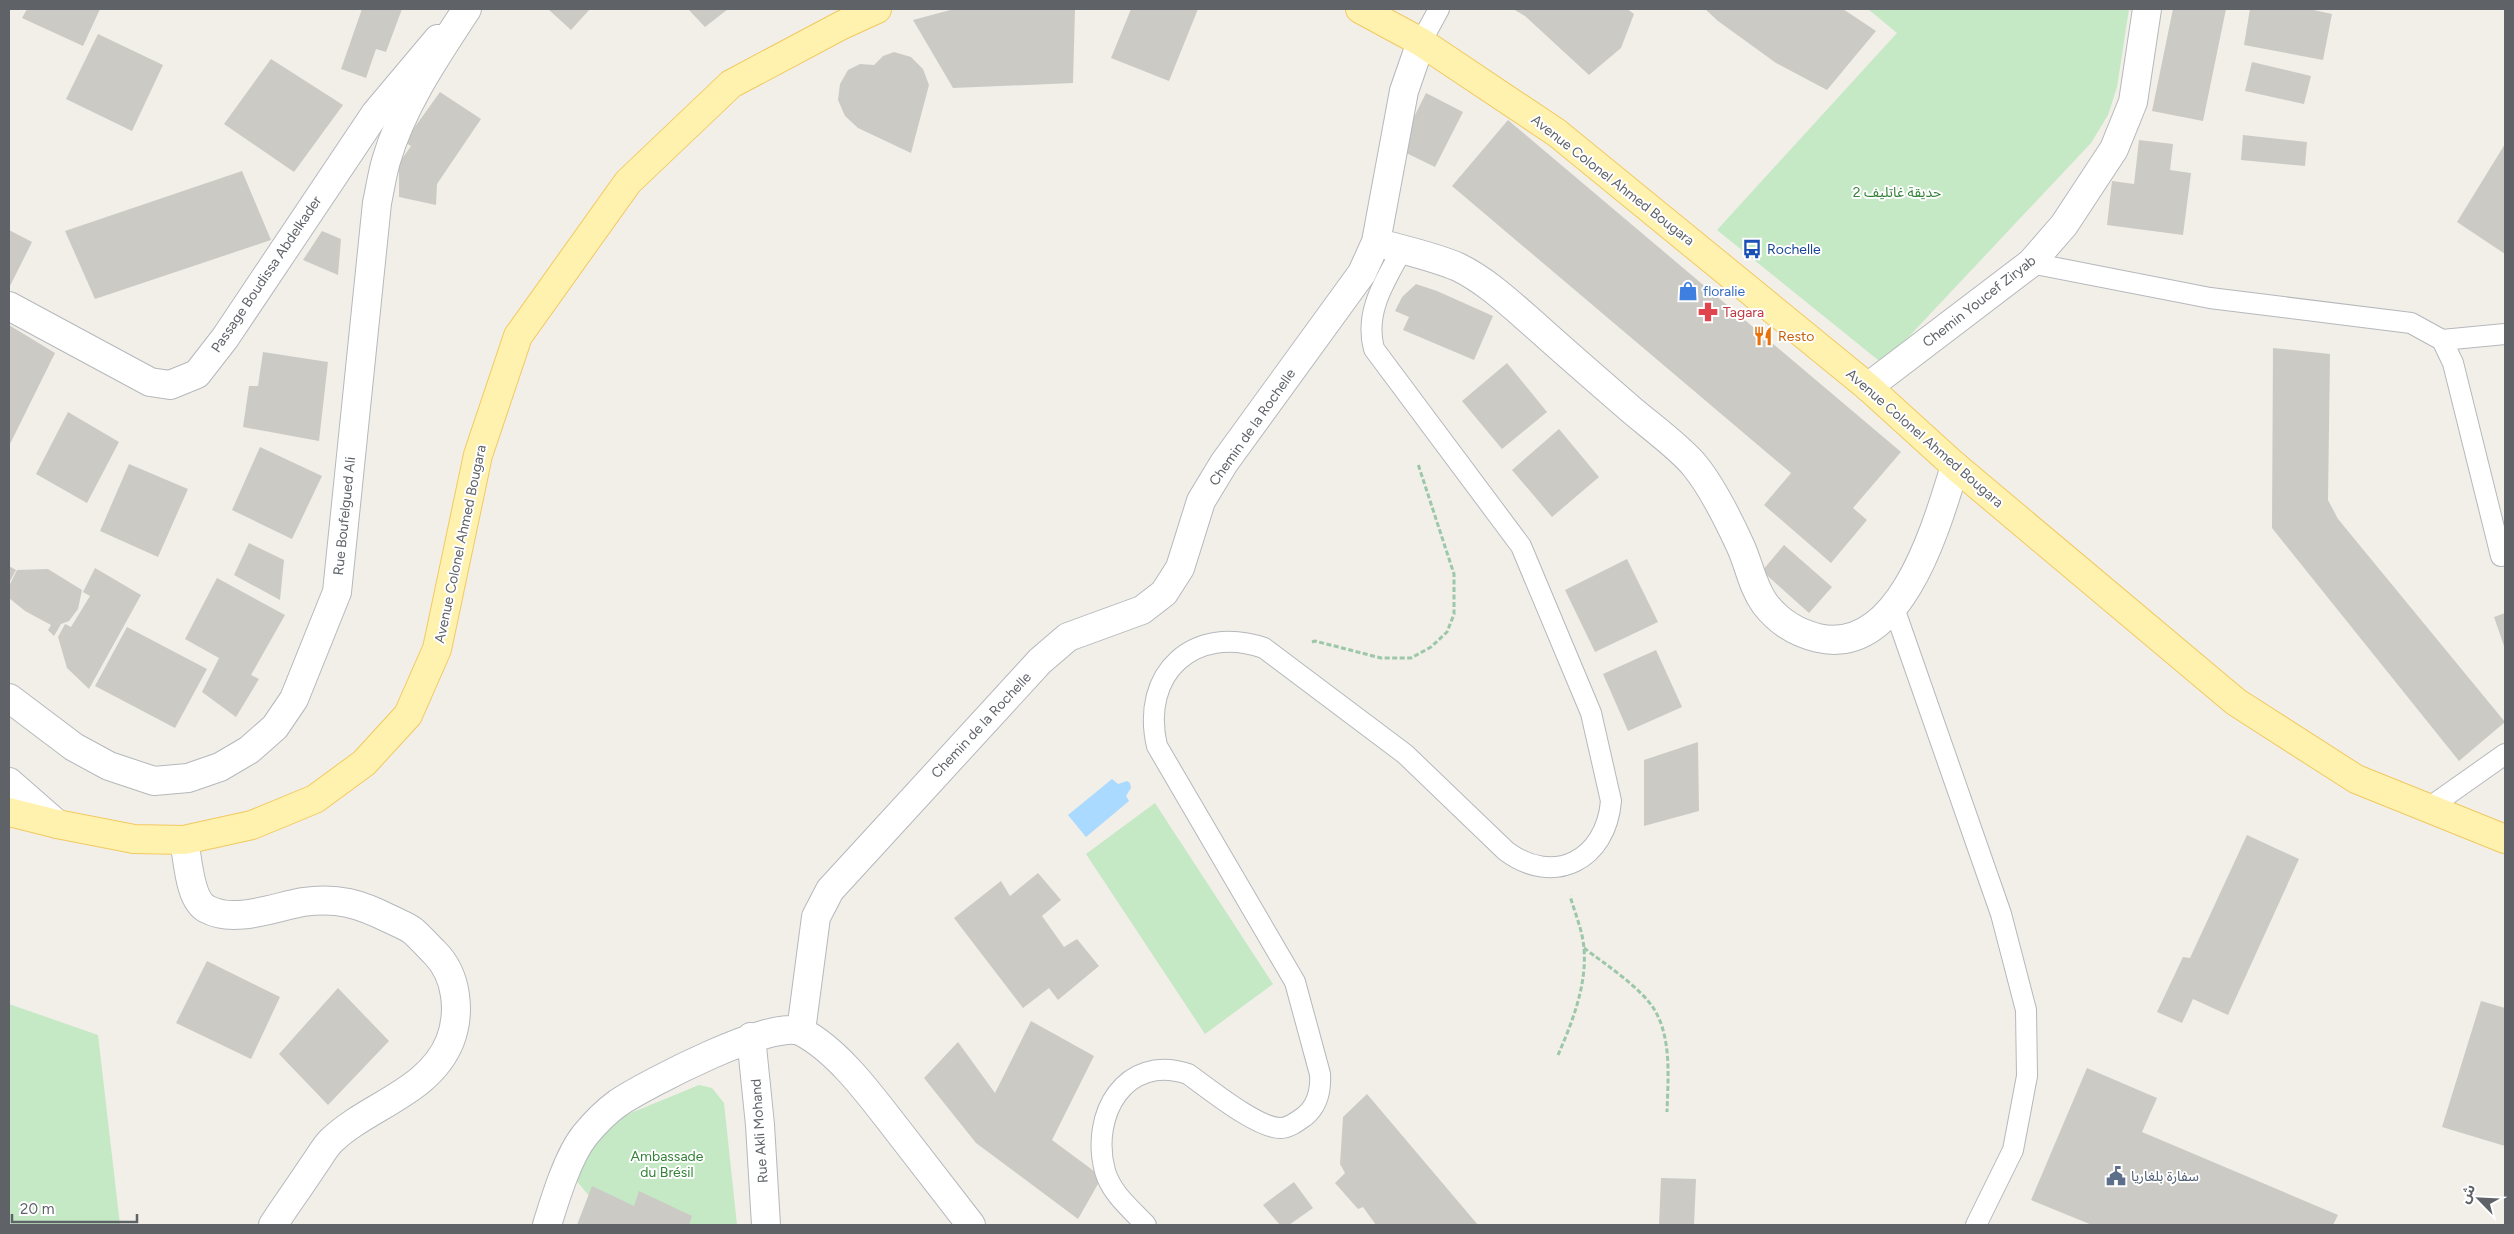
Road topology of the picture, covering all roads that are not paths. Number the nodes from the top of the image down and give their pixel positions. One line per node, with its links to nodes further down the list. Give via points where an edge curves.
1 (463, 9): 11 (street, Passage Boudissa Abdelkader, via 374,114 198,374 170,385 150,382)
2 (467, 9): 18 (street, Rue Boufelgued Ali, via 403,116 386,161 376,212 336,592 294,699 275,727 249,750 220,767 188,778 154,781 109,766 74,747)
3 (878, 9): 25 (main road, Avenue Colonel Ahmed Bougara, via 731,84 628,182 518,336 478,455 437,649 408,715 364,763 315,799 252,825)
4 (1360, 9): 7 (main road, Avenue Colonel Ahmed Bougara)
5 (1439, 9): 7 (lane)
6 (2147, 9): 10 (street, Chemin Youcef Ziryab, via 2133,102 2114,149 2064,225)
7 (1421, 42): 8 (street, Chemin de la Rochelle, via 1404,91); 14 (main road, Avenue Colonel Ahmed Bougara, via 1557,133)
8 (1376, 242): 9 (street); 26 (street, Chemin de la Rochelle, via 1362,273 1224,463 1201,501 1180,568 1164,593 1142,610 1068,637 1040,661 830,890 816,917)
9 (1402, 250): 17 (street, via 1458,268 1504,298 1695,465 1740,545 1756,588 1765,603 1792,628 1816,638 1842,639 1858,635); 32 (lane, via 1377,296 1370,334 1374,349 1521,546 1591,713 1610,794 1610,816 1598,844 1575,862 1546,868 1518,860 1405,754 1264,648 1247,642 1219,642 1193,650 1178,661 1166,675 1153,709 1157,746 1295,982 1320,1074 1318,1095 1308,1114 1280,1128 1255,1120 1178,1070 1156,1070 1120,1089 1104,1114 1101,1134 1105,1172 1113,1190)
10 (2031, 263): 13 (lane, via 2210,298 2411,323); 14 (street, Chemin Youcef Ziryab)
11 (9, 306)
12 (2505, 334): 13 (lane)
13 (2442, 340): 16 (lane, via 2453,363)
14 (1868, 387): 15 (main road, Avenue Colonel Ahmed Bougara)
15 (1955, 466): 17 (street, via 1923,557); 21 (main road, Avenue Colonel Ahmed Bougara, via 2236,702 2356,779)
16 (2500, 556)
17 (1894, 608): 33 (lane, via 2001,914 2026,1010 2026,1076 2013,1150)
18 (9, 698)
19 (2505, 754): 21 (lane)
20 (9, 782): 23 (street)
21 (2430, 807): 24 (main road, Avenue Colonel Ahmed Bougara)
22 (9, 812): 23 (main road, Avenue Colonel Ahmed Bougara)
23 (57, 824): 25 (main road, Avenue Colonel Ahmed Bougara, via 134,839)
24 (2505, 839)
25 (184, 840): 28 (street, via 194,893 208,910 246,914 303,902 327,900 361,904 413,930 444,962 456,997 456,1019 450,1041 437,1062 414,1087 364,1116 330,1142)
26 (801, 1031): 27 (street, via 775,1030); 31 (street, via 830,1053 867,1091)
27 (751, 1037): 29 (street, via 653,1083 617,1104 585,1136 560,1185); 30 (street, Rue Akli Mohand)
28 (273, 1225)
29 (547, 1225)
30 (766, 1225)
31 (971, 1225)
32 (1146, 1225)
33 (1976, 1225)

